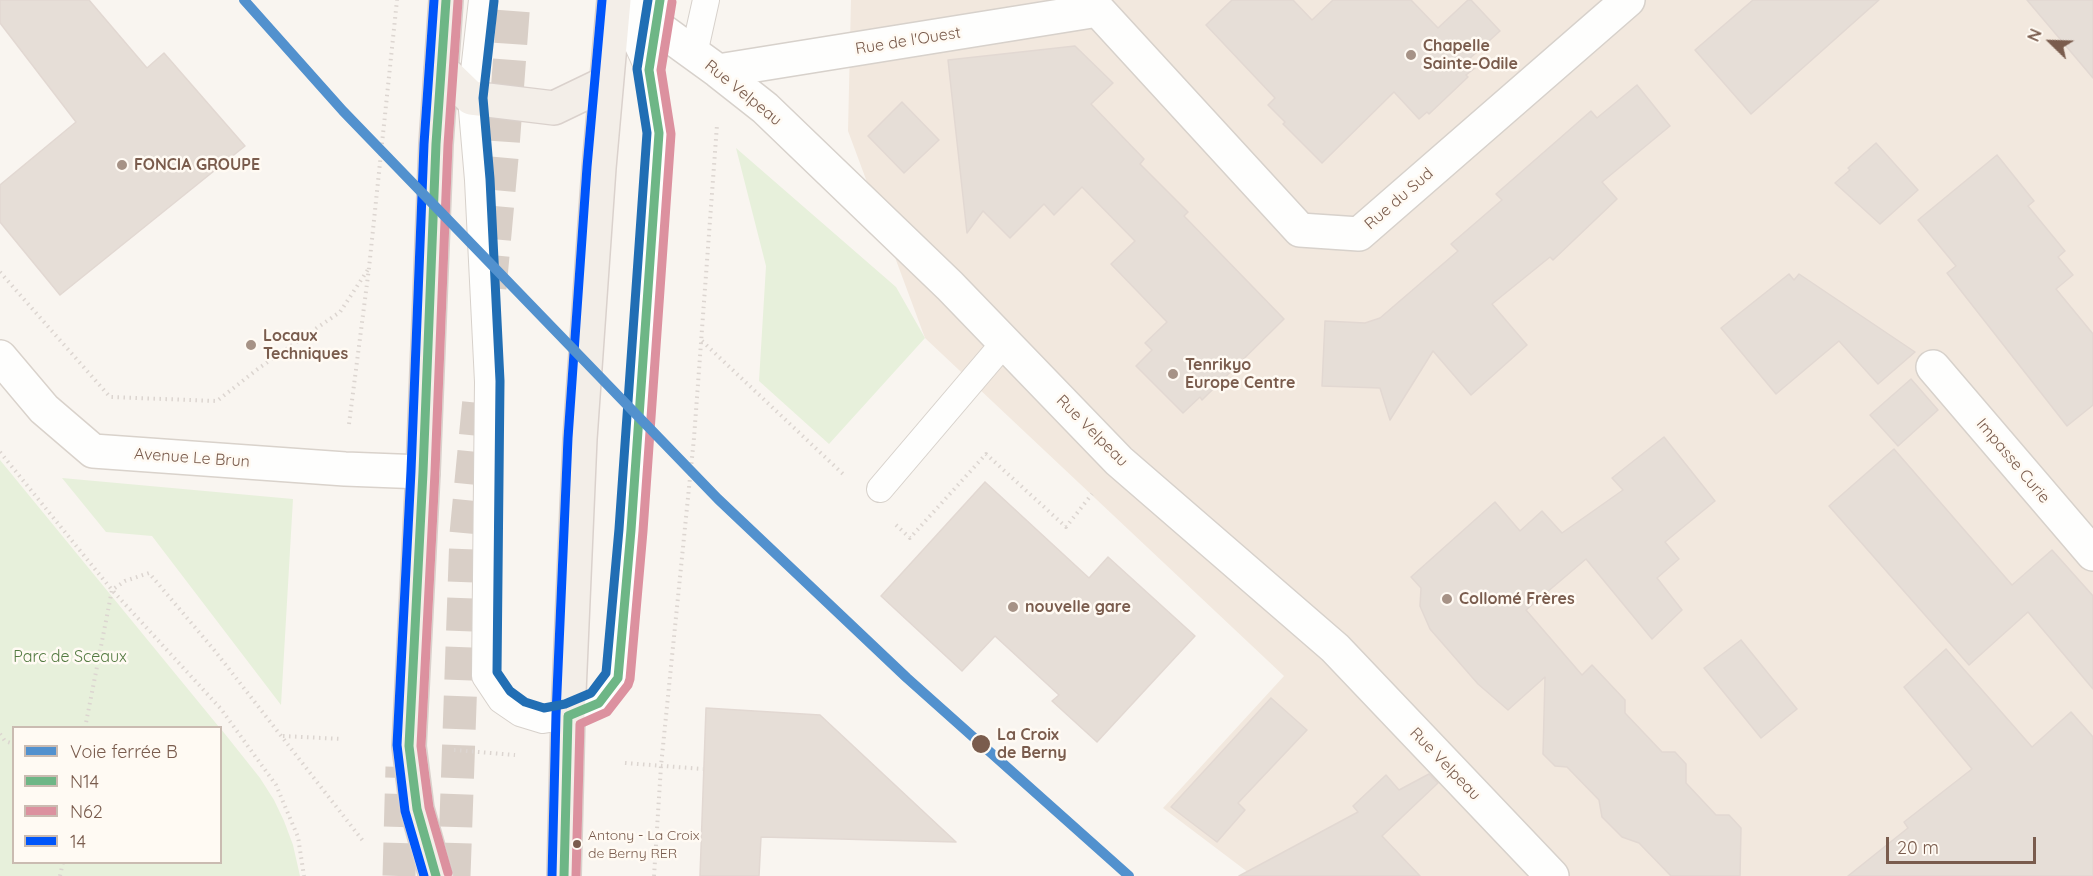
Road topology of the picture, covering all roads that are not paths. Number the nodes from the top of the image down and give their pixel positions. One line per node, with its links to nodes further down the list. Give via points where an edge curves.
1 (446, 0): 9 (main road)
2 (482, 0): 12 (lane)
3 (617, 0): 7 (street, Rue Velpeau); 10 (lane); 11 (main road)
4 (706, 0): 8 (lane)
5 (1628, 0): 6 (street, Rue du Sud, via 1359,234 1300,230)
6 (1103, 5): 8 (street, Rue de l'Ouest)
7 (658, 13): 8 (street, Rue Velpeau); 10 (lane)
8 (706, 63): 13 (street, Rue Velpeau, via 765,108)
9 (441, 69): 12 (main road); 16 (main road)
10 (649, 70): 19 (lane, via 658,133 618,678 599,703)
11 (606, 83): 12 (main road, via 554,108); 19 (main road, via 580,439)
12 (471, 98): 19 (lane, via 488,382 485,676 501,700 520,713 543,720)
13 (1005, 342): 17 (lane); 22 (street, Rue Velpeau, via 1119,461 1335,648)
14 (0, 357): 16 (street, Avenue Le Brun, via 44,409 93,451)
15 (1933, 367): 18 (street, Impasse Curie)
16 (423, 471): 20 (main road, via 409,746 417,809)
17 (880, 489)
18 (2093, 554)
19 (568, 716): 21 (main road)
20 (436, 876)
21 (564, 876)
22 (1551, 876)

